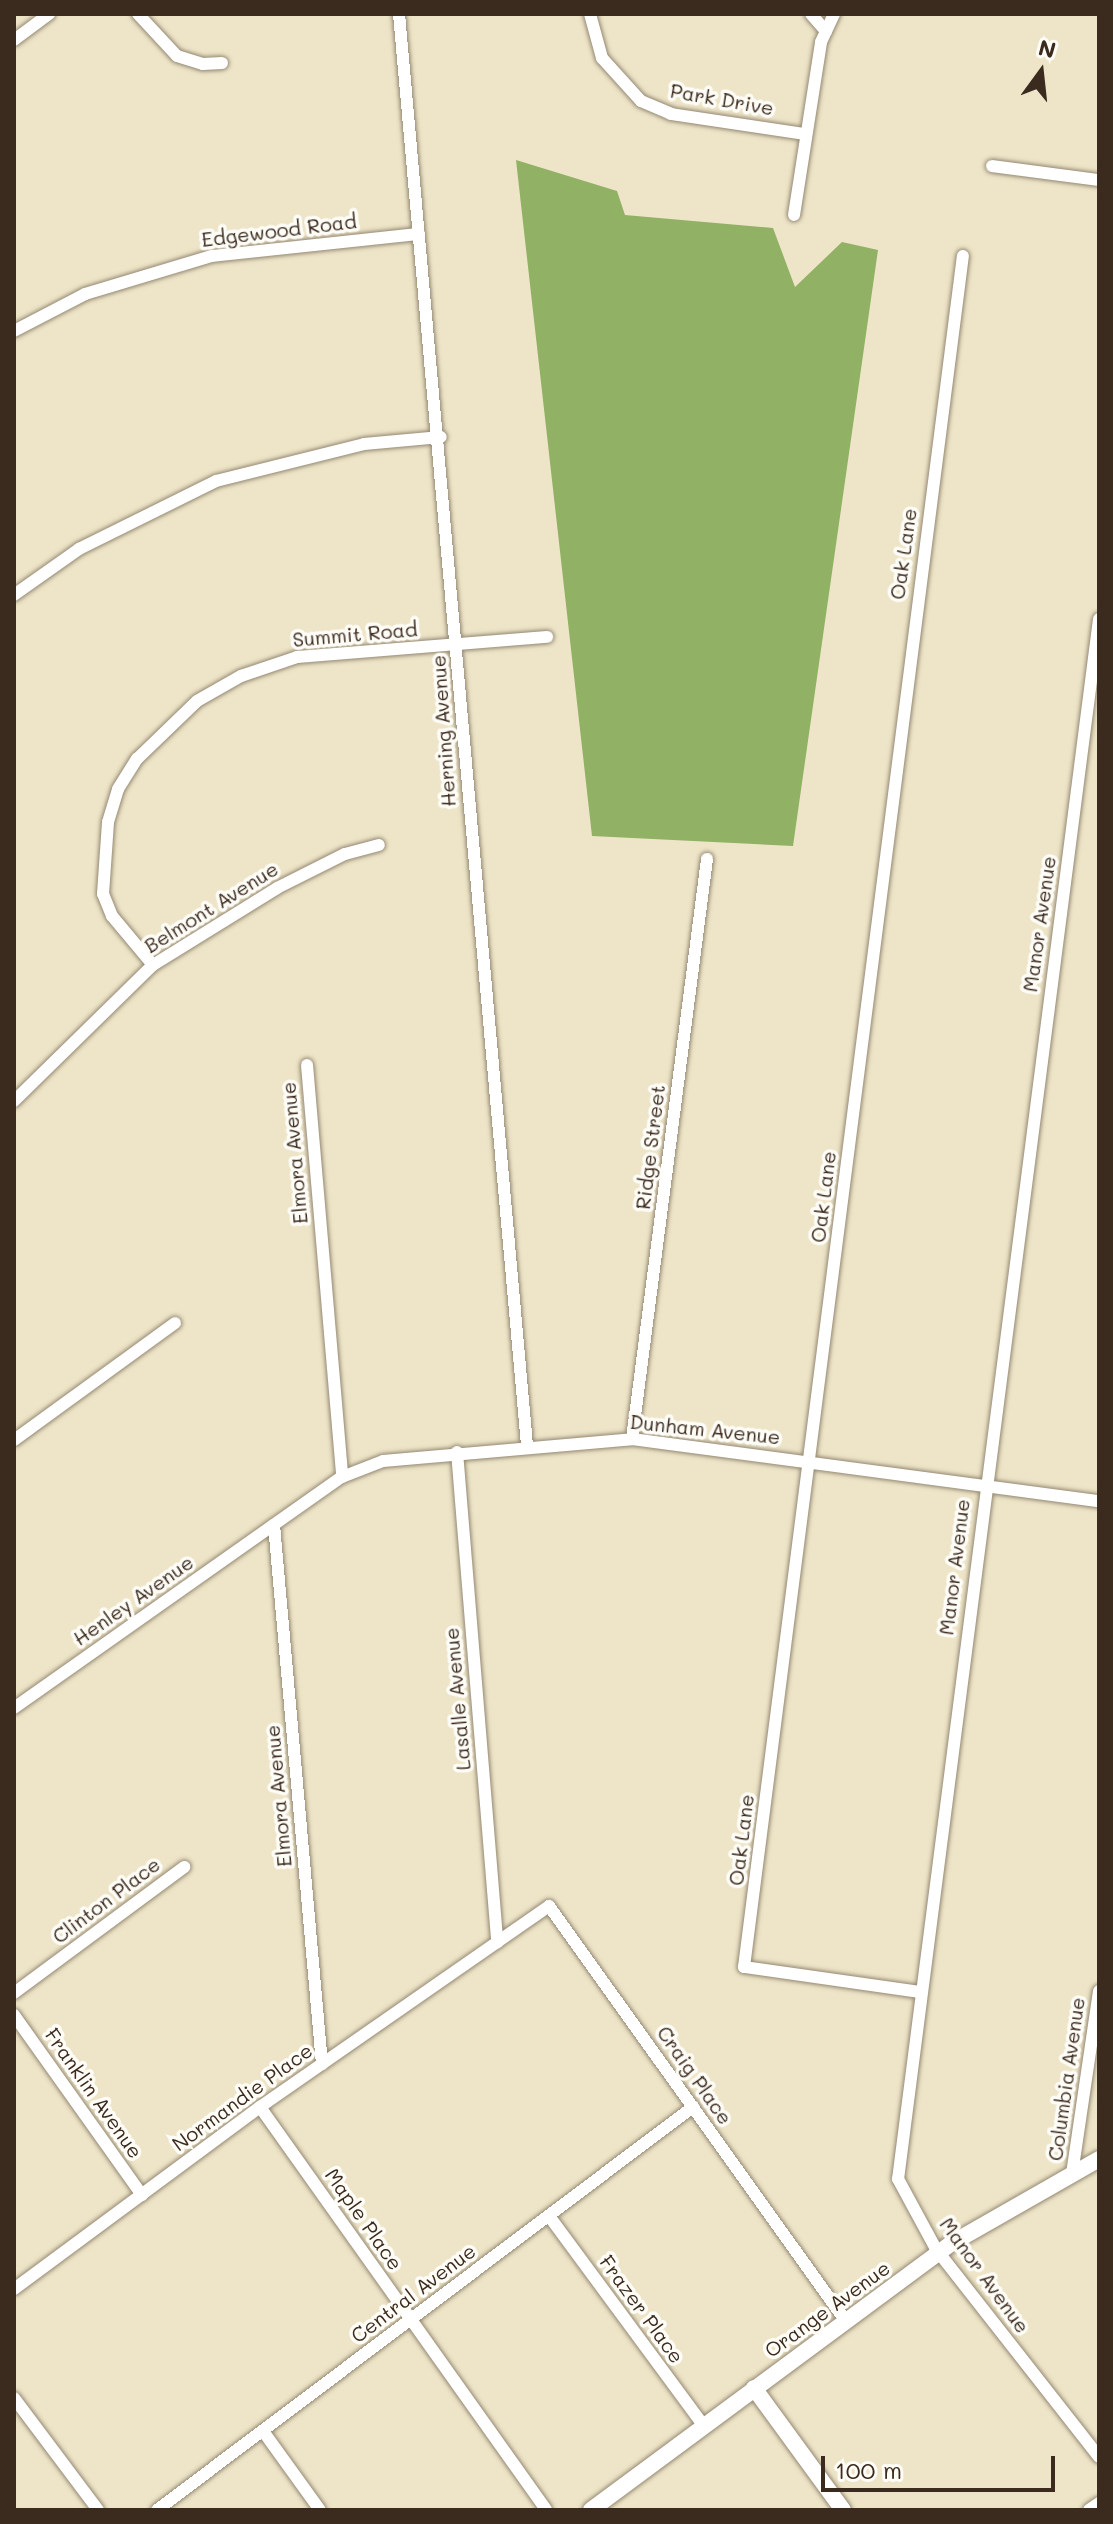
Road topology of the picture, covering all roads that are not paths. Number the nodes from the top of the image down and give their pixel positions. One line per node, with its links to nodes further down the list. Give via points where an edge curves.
1 (49, 14): 8 (street)
2 (138, 14): 9 (street, via 177,56)
3 (399, 14): 14 (street, Herning Avenue)
4 (590, 14): 10 (street, Park Drive, via 602,58 641,101 671,114)
5 (811, 14): 7 (street)
6 (834, 14): 7 (street)
7 (826, 31): 10 (street)
8 (14, 40)
9 (222, 63)
10 (805, 134): 13 (street)
11 (992, 166): 12 (street)
12 (1099, 180)
13 (794, 215)
14 (419, 234): 16 (street, Edgewood Road, via 212,256 85,294); 17 (street, Herning Avenue)
15 (963, 256): 32 (street, Oak Lane)
16 (14, 331)
17 (441, 437): 18 (street, via 364,444 216,481 79,549); 21 (street, Herning Avenue)
18 (14, 595)
19 (1099, 619): 34 (street, Manor Avenue)
20 (547, 637): 21 (street, Summit Road)
21 (457, 645): 24 (street, Summit Road, via 272,664 197,701 163,730 118,789 101,870 112,916); 30 (street, Herning Avenue)
22 (379, 845): 24 (street, Belmont Avenue, via 345,854 277,888)
23 (707, 859): 28 (street, Ridge Street)
24 (153, 965): 26 (street, Belmont Avenue)
25 (307, 1065): 33 (street, Elmora Avenue)
26 (14, 1101)
27 (175, 1323): 29 (street)
28 (632, 1439): 30 (street, Dunham Avenue); 32 (street, Dunham Avenue)
29 (14, 1440)
30 (527, 1445): 31 (street, Dunham Avenue)
31 (457, 1452): 33 (street, Dunham Avenue, via 383,1461); 39 (street, Lasalle Avenue)
32 (809, 1461): 34 (street, Dunham Avenue); 41 (street, Oak Lane, via 744,1967)
33 (342, 1477): 36 (street, Dunham Avenue)
34 (985, 1487): 35 (street, Dunham Avenue); 41 (street, Manor Avenue)
35 (1099, 1501)
36 (274, 1525): 37 (street, Henley Avenue); 44 (street, Elmora Avenue)
37 (16, 1702)
38 (184, 1867): 42 (street, Clinton Place)
39 (497, 1942): 44 (street, Normandie Place); 46 (street, Craig Place, via 549,1906)
40 (1099, 1991): 48 (street, Columbia Avenue)
41 (920, 1992): 51 (street, Manor Avenue, via 898,2179)
42 (14, 1993)
43 (14, 2015): 49 (street, Franklin Avenue)
44 (322, 2064): 45 (street, Normandie Place)
45 (260, 2107): 49 (street, Normandie Place); 53 (street, Maple Place)
46 (693, 2107): 50 (street, Central Avenue); 54 (street, Craig Place)
47 (1099, 2159): 48 (street, Orange Avenue)
48 (1072, 2174): 51 (street, Orange Avenue)
49 (142, 2195): 52 (street, Normandie Place)
50 (549, 2216): 53 (street, Central Avenue); 57 (street, Frazer Place)
51 (939, 2252): 54 (street, Orange Avenue); 59 (street, Manor Avenue)
52 (14, 2289)
53 (411, 2320): 58 (street, Central Avenue); 64 (street, Maple Place)
54 (845, 2320): 55 (street, Orange Avenue)
55 (754, 2388): 57 (street, Orange Avenue); 66 (street)
56 (14, 2398): 61 (street)
57 (704, 2426): 65 (street, Orange Avenue)
58 (263, 2431): 62 (street, Central Avenue); 63 (street)
59 (1099, 2457)
60 (1099, 2503): 67 (street)
61 (98, 2510)
62 (157, 2510)
63 (320, 2510)
64 (546, 2510)
65 (591, 2510)
66 (843, 2510)
67 (1089, 2510)

